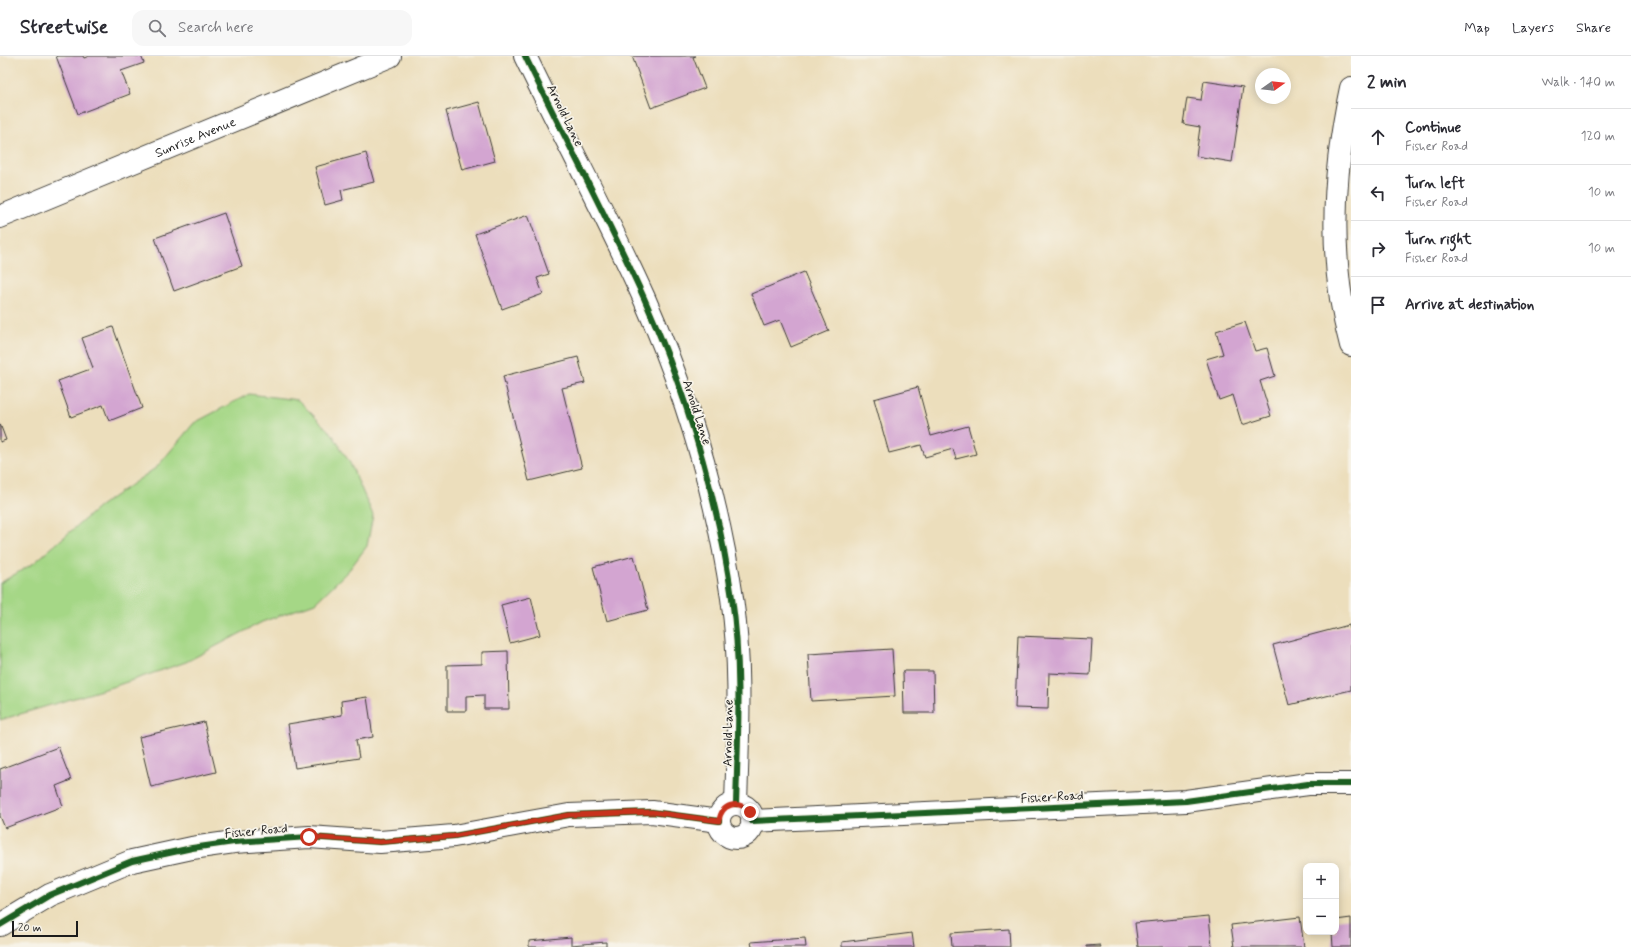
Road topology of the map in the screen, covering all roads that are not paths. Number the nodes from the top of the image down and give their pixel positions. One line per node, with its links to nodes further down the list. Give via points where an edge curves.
1 (390, 56): 4 (street, Sunrise Avenue)
2 (525, 56): 7 (street, Arnold Lane, via 644,298 694,430 715,507 732,598 739,669)
3 (1351, 88): 5 (street, via 1338,157 1336,199 1337,266)
4 (0, 217)
5 (1351, 345)
6 (1351, 784): 9 (street, Fisher Road, via 1308,784 1186,801)
7 (736, 804): 8 (street, via 726,807); 9 (street, via 750,812)
8 (719, 821): 9 (street, via 726,836 738,838 748,833); 10 (street, Fisher Road, via 652,812 569,815 454,836 388,841 309,837 234,842 192,848 132,862 50,895)
9 (752, 821)
10 (0, 925)

